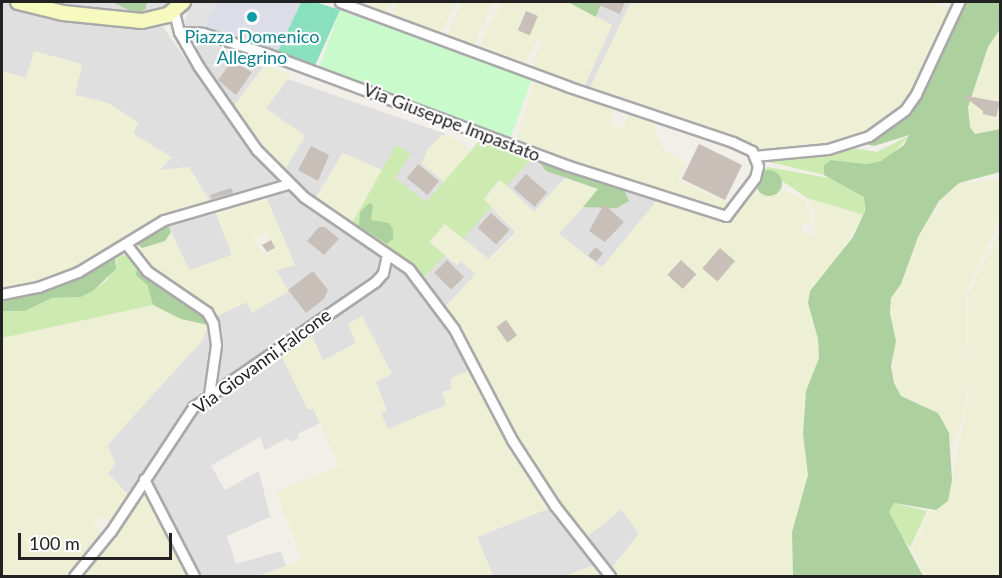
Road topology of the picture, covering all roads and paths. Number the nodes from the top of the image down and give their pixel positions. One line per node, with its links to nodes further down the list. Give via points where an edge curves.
1 (18, 2): 4 (street, via 63,13 142,21)
2 (339, 2): 6 (street, via 567,86 733,141)
3 (959, 2): 6 (street, via 916,94 904,110 869,136 828,149)
4 (178, 7): 5 (street)
5 (179, 32): 6 (street, Via Giuseppe Impastato, via 203,33 268,54 566,165 726,216 755,178 758,166); 7 (street, via 228,111)
6 (754, 156)
7 (288, 184): 8 (street, via 164,220); 9 (street)
8 (126, 244): 10 (street, via 78,272 38,287); 11 (street, via 147,271 207,312 216,345)
9 (387, 254): 11 (street, Via Giovanni Falcone, via 383,273 375,282); 15 (street, via 409,269 443,313 512,440 555,506)
10 (2, 294)
11 (209, 395): 12 (street, Via Giovanni Falcone, via 193,407)
12 (144, 479): 13 (street, Via Giovanni Falcone, via 111,531); 14 (street)
13 (74, 576)
14 (194, 576)
15 (610, 576)

